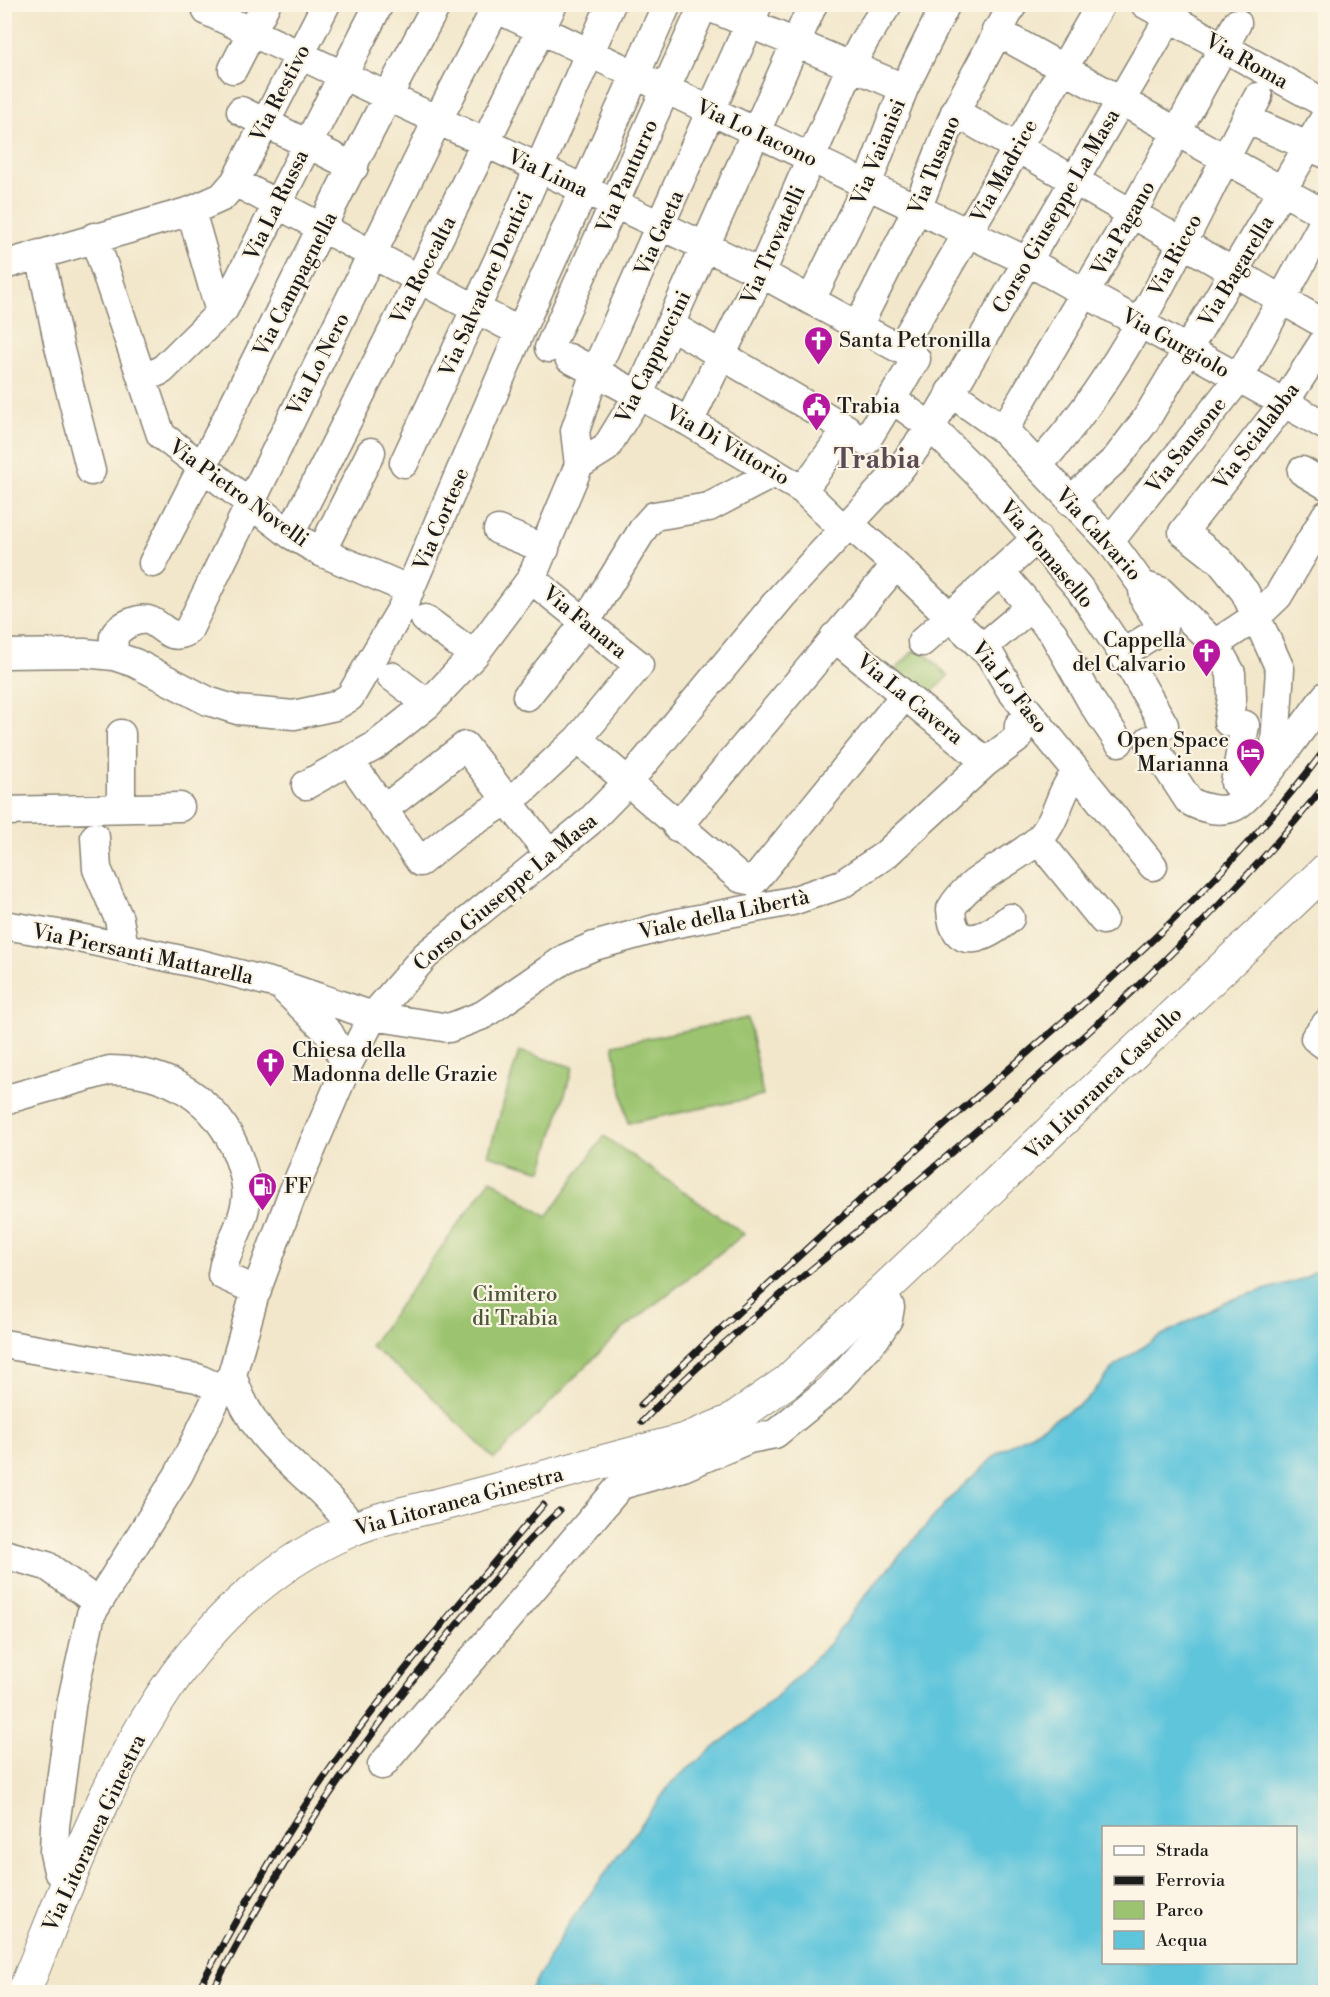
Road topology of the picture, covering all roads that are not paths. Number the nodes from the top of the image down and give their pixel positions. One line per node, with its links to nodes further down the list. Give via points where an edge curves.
1 (266, 4): 21 (street)
2 (326, 4): 25 (street, Via Restivo)
3 (379, 4): 30 (street, Via La Russa)
4 (436, 4): 33 (street, Via Campagnella)
5 (553, 4): 19 (street, Via Roccalta)
6 (610, 4): 24 (street, Via Salvatore Dentici)
7 (667, 4): 29 (street, Via Cortese)
8 (813, 4): 22 (street, Via Cappuccini)
9 (888, 4): 26 (street, Via Trovatelli)
10 (946, 4): 31 (street, Via Vaianisi)
11 (1013, 4): 20 (street, Via Tusano)
12 (1101, 4): 27 (street, Via Madrice)
13 (703, 5): 17 (street); 32 (street, Via Panturro)
14 (493, 6): 19 (street, Via Lo Iacono); 40 (street, Via Lo Nero)
15 (209, 8): 21 (street, Via Lima)
16 (1164, 9): 23 (street, Via Roma); 34 (street, Corso Giuseppe La Masa)
17 (754, 14): 22 (street); 36 (street, Via Gaeta)
18 (1237, 23): 23 (street, Via Pagano)
19 (540, 30): 24 (street, Via Lo Iacono); 44 (street, Via Roccalta)
20 (996, 31): 27 (street); 37 (street, Via Tusano)
21 (252, 32): 25 (street, Via Lima); 28 (street)
22 (796, 43): 26 (street); 41 (street, Via Cappuccini)
23 (1224, 49): 35 (street, Via Roma); 42 (street, Via Pagano)
24 (588, 52): 29 (street, Via Lo Iacono); 50 (street, Via Salvatore Dentici)
25 (300, 55): 30 (street, Via Lima); 39 (street, Via Restivo)
26 (851, 66): 31 (street); 47 (street, Via Trovatelli)
27 (1063, 68): 34 (street); 45 (street, Via Madrice)
28 (233, 69)
29 (634, 74): 32 (street, Via Lo Iacono); 54 (street, Via Cortese)
30 (341, 76): 33 (street, Via Lima); 43 (street, Via La Russa)
31 (904, 88): 53 (street, Via Vaianisi)
32 (666, 90): 36 (street, Via Lo Iacono); 57 (street, Via Panturro)
33 (386, 97): 40 (street, Via Lima); 49 (street, Via Campagnella)
34 (1121, 100): 42 (street); 51 (street, Corso Giuseppe La Masa)
35 (1326, 104)
36 (712, 111): 41 (street, Via Lo Iacono); 62 (street, Via Gaeta)
37 (955, 112): 45 (street); 58 (street, Via Tusano)
38 (1326, 116): 46 (street, Via Bagarella)
39 (253, 117): 43 (street); 52 (street, Via Restivo)
40 (437, 121): 44 (street, Via Lima); 69 (street, Via Lo Nero)
41 (756, 132): 47 (street, Via Lo Iacono); 67 (street, Via Cappuccini)
42 (1176, 132): 48 (street); 60 (street, Via Pagano)
43 (307, 143): 49 (street); 56 (street, Via La Russa)
44 (485, 144): 50 (street, Via Lima); 74 (street, Via Roccalta)
45 (1017, 146): 51 (street); 64 (street, Via Madrice)
46 (1317, 150): 48 (street, Via Ricco, via 1252,108); 55 (street, Via Bagarella)
47 (812, 159): 53 (street, Via Lo Iacono); 73 (street, Via Trovatelli)
48 (1225, 159): 55 (street); 66 (street, Via Ricco)
49 (354, 167): 63 (street, Via Campagnella)
50 (537, 168): 54 (street, Via Lima); 79 (street, Via Salvatore Dentici)
51 (1074, 180): 60 (street); 70 (street, Corso Giuseppe La Masa)
52 (235, 182): 56 (street); 59 (street, via 222,197)
53 (867, 184): 58 (street, Via Lo Iacono); 76 (street, Via Vaianisi)
54 (584, 190): 57 (street, Via Lima); 84 (street, Via Cortese)
55 (1283, 191): 61 (street); 72 (street, Via Bagarella)
56 (277, 203): 63 (street); 78 (street, Via La Russa)
57 (614, 205): 62 (street, Via Lima); 88 (street, Via Panturro)
58 (917, 209): 64 (street, Via Lo Iacono); 83 (street, Via Tusano)
59 (191, 211): 65 (street); 78 (street, via 218,304)
60 (1132, 213): 66 (street); 75 (street, Via Pagano)
61 (1326, 217): 77 (street, Via Sansone)
62 (662, 227): 67 (street, Via Lima); 90 (street, Via Gaeta)
63 (324, 228): 69 (street); 106 (street, Via Campagnella)
64 (969, 233): 70 (street, Via Lo Iacono); 87 (street, Via Madrice)
65 (94, 237): 68 (street); 92 (street, Via Pietro Novelli)
66 (1182, 242): 72 (street); 80 (street, Via Ricco)
67 (706, 248): 73 (street, Via Lima); 82 (street, Via Cappuccini)
68 (40, 254): 71 (street); 107 (street)
69 (373, 255): 74 (street); 111 (street, Via Lo Nero)
70 (1027, 261): 75 (street, Via Gurgiolo); 93 (street, Corso Giuseppe La Masa)
71 (4, 265)
72 (1235, 272): 77 (street); 86 (street, Via Bagarella)
73 (761, 273): 76 (street, Via Lima); 89 (street, Via Trovatelli)
74 (419, 279): 79 (street); 115 (street, Via Roccalta)
75 (1086, 293): 80 (street, Via Gurgiolo); 100 (street, Via Pagano)
76 (812, 300): 83 (street, Via Lima)
77 (1282, 300): 81 (street); 91 (street, Via Sansone)
78 (224, 309): 92 (street, Via La Russa, via 162,370)
79 (476, 309): 84 (street); 103 (street, Via Salvatore Dentici)
80 (1139, 323): 86 (street, Via Gurgiolo); 105 (street, Via Ricco, via 1071,431)
81 (1326, 324)
82 (672, 326): 89 (street); 94 (street, Via Cappuccini)
83 (858, 326): 87 (street, Via Lima)
84 (520, 332): 125 (street, Via Cortese)
85 (1326, 338): 95 (street, Via Scialabba)
86 (1189, 350): 91 (street, Via Gurgiolo); 110 (street, Via Bagarella, via 1116,459)
87 (908, 351): 101 (street, Via Madrice)
88 (559, 353): 90 (street, Via Di Vittorio)
89 (723, 354): 97 (street, Via Trovatelli); 101 (street)
90 (595, 372): 94 (street, Via Di Vittorio); 104 (street, Via Gaeta, via 575,431)
91 (1239, 378): 95 (street, Via Gurgiolo); 117 (street, Via Sansone)
92 (142, 379): 106 (street, Via Pietro Novelli, via 161,435)
93 (950, 393): 99 (street, Corso Giuseppe La Masa); 100 (street, Via Calvario)
94 (639, 394): 97 (street, Via Di Vittorio); 104 (street, Via Cappuccini, via 606,448)
95 (1284, 403): 98 (street, Via Gurgiolo); 128 (street, Via Scialabba, via 1183,532 1220,561 1245,592)
96 (906, 409): 99 (street, Via Tomasello)
97 (689, 422): 108 (street, Via Di Vittorio)
98 (1326, 426)
99 (931, 427): 112 (street, Corso Giuseppe La Masa, via 899,470); 116 (street, Via Tomasello)
100 (1004, 430): 105 (street, Via Calvario)
101 (858, 436): 109 (street, Via Madrice)
102 (371, 452): 119 (street)
103 (404, 464)
104 (579, 465): 118 (street)
105 (1038, 465): 110 (street, Via Calvario)
106 (203, 468): 111 (street, Via Pietro Novelli); 120 (street, Via Campagnella)
107 (91, 471)
108 (774, 473): 109 (street, Via Di Vittorio); 130 (street, via 709,507 654,516)
109 (803, 490): 112 (street, Via Di Vittorio)
110 (1070, 501): 117 (street, Via Calvario)
111 (249, 503): 115 (street, Via Pietro Novelli); 137 (street, Via Lo Nero, via 188,631 170,635 150,621 141,620 123,626 114,636)
112 (847, 527): 121 (street, Via Lo Faso); 152 (street, Corso Giuseppe La Masa, via 782,596)
113 (498, 530): 118 (street)
114 (1322, 530): 128 (street, via 1278,596)
115 (290, 534): 119 (street, Via Pietro Novelli)
116 (1037, 538): 122 (street); 138 (street, Via Tomasello, via 1079,588)
117 (1110, 542): 124 (street, Via Calvario)
118 (546, 549): 123 (street)
119 (321, 552): 125 (street, Via Pietro Novelli)
120 (153, 563)
121 (896, 565): 127 (street, Via Lo Faso); 131 (street)
122 (1000, 570): 126 (street); 127 (street)
123 (531, 579): 130 (street, Via Fanara); 136 (street)
124 (1142, 585): 133 (street, Via Calvario, via 1160,591); 138 (street, via 1145,602 1162,628)
125 (410, 590): 137 (street, Via Cortese, via 350,697 316,712 294,715 237,710 208,701)
126 (1031, 607): 134 (street); 147 (street, via 1053,633)
127 (949, 614): 132 (street); 134 (street, Via Lo Faso)
128 (1257, 616): 133 (street); 148 (street, via 1280,669 1275,745)
129 (425, 619): 136 (street)
130 (585, 623): 141 (street); 146 (street, Via Fanara, via 639,665)
131 (834, 637): 140 (street, Via La Cavera); 160 (street)
132 (922, 642)
133 (1215, 644): 153 (street, Via Calvario, via 1231,674 1228,722 1245,725)
134 (982, 648): 144 (street, Via Lo Faso)
135 (4, 654): 137 (street, Via Cortese)
136 (474, 655): 143 (street)
137 (114, 656)
138 (1121, 658): 148 (street, Via Tomasello, via 1190,801 1199,807 1234,807)
139 (391, 676): 143 (street)
140 (905, 695): 150 (street, Via La Cavera); 160 (street, via 754,881 740,878)
141 (527, 696)
142 (1326, 696): 148 (street, Via Tomasello)
143 (428, 704): 149 (street, via 375,746)
144 (1030, 727): 150 (street, Viale della Libertà); 151 (street, Via Lo Faso)
145 (121, 734): 157 (street)
146 (578, 739): 152 (street); 155 (street)
147 (1119, 742)
148 (1283, 751)
149 (349, 760): 154 (street); 158 (street)
150 (986, 762): 171 (street, Viale della Libertà, via 910,834 842,884 792,901 674,924 594,946 566,958 483,1015 450,1028)
151 (1077, 773): 162 (street, via 1066,783 1056,816); 164 (street, Via Lo Faso)
152 (628, 782): 160 (street); 163 (street, Corso Giuseppe La Masa)
153 (1235, 783)
154 (306, 785)
155 (508, 800): 158 (street, via 420,862); 158 (street, via 465,746); 163 (street)
156 (180, 807): 157 (street)
157 (121, 808): 159 (street)
158 (383, 810)
159 (4, 811)
160 (677, 827)
161 (95, 837): 169 (street, via 97,869 119,919)
162 (1038, 840): 166 (street, via 960,893 951,909 956,931 962,937 975,939 993,933); 167 (street)
163 (550, 855): 171 (street, Corso Giuseppe La Masa, via 426,956)
164 (1153, 866)
165 (1326, 870): 177 (main road, Via Litoranea Castello)
166 (1010, 918)
167 (1103, 920)
168 (4, 925): 169 (street, Via Piersanti Mattarella)
169 (124, 947): 170 (street, Via Piersanti Mattarella)
170 (281, 985): 171 (street, Viale della Libertà); 174 (street, via 329,1033)
171 (373, 1016): 174 (street, Corso Giuseppe La Masa)
172 (1326, 1024): 173 (street, via 1315,1038)
173 (1326, 1046)
174 (347, 1066): 176 (street, Corso Giuseppe La Masa, via 291,1197)
175 (4, 1100): 176 (street, via 110,1070 128,1070 171,1081 204,1102 228,1134 245,1182 243,1214 222,1275)
176 (257, 1291): 179 (street, Corso Giuseppe La Masa)
177 (881, 1295): 180 (main road, Via Litoranea Ginestra, via 788,1381 729,1422 685,1440); 183 (street, via 890,1307 888,1319 875,1339 830,1389 775,1434 749,1439 683,1467 621,1485)
178 (4, 1344): 179 (street)
179 (226, 1382): 180 (street, via 269,1445 340,1510); 182 (street, Corso Giuseppe La Masa, via 179,1474)
180 (353, 1528): 184 (main road, Via Litoranea Ginestra, via 295,1559 254,1588 213,1628 166,1686 120,1765)
181 (4, 1554): 182 (street, via 47,1566)
182 (97, 1602): 184 (street, Corso Giuseppe La Masa, via 72,1700 55,1826 58,1871)
183 (382, 1765)
184 (70, 1877): 185 (main road, Via Litoranea Ginestra)
185 (24, 1992)

